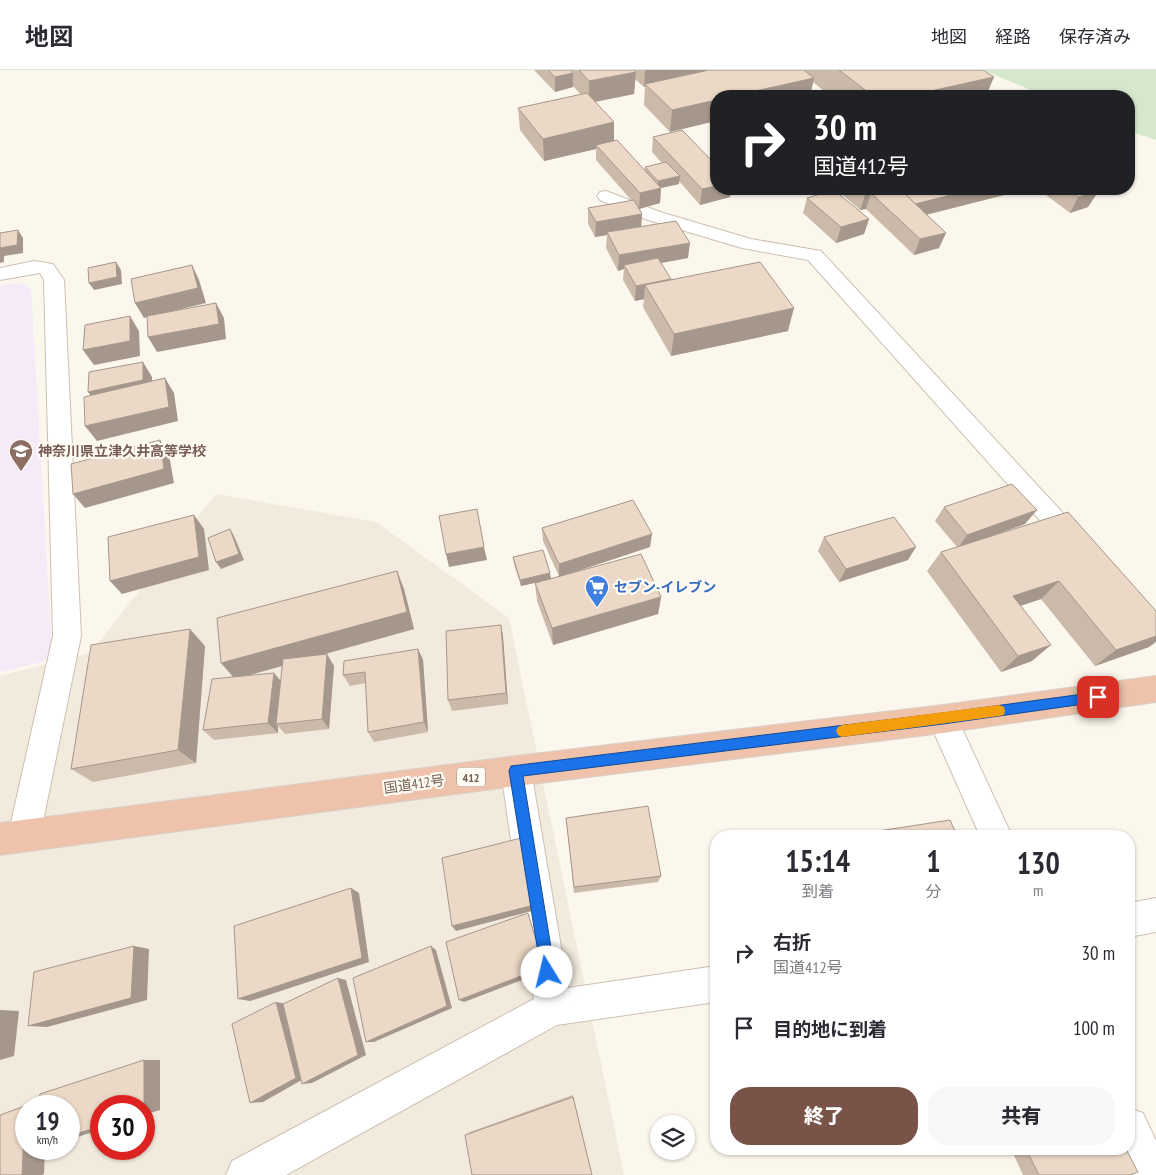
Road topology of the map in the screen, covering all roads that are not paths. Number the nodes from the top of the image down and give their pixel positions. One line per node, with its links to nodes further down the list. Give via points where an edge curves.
1 (606, 196): 3 (street, via 654,216 749,244 814,255)
2 (0, 274): 8 (street, via 34,267 46,268 54,280 67,636)
3 (1089, 558)
4 (1156, 689): 5 (highway, 国道412号 / 412)
5 (943, 719): 6 (highway, 国道412号 / 412); 7 (street)
6 (516, 771): 8 (highway, 国道412号 / 412); 12 (street)
7 (993, 830)
8 (12, 838)
9 (1156, 915): 10 (street)
10 (1135, 919)
11 (710, 985): 12 (street)
12 (553, 1008): 14 (street)
13 (1135, 1140): 15 (street)
14 (246, 1175)
15 (1151, 1175)

